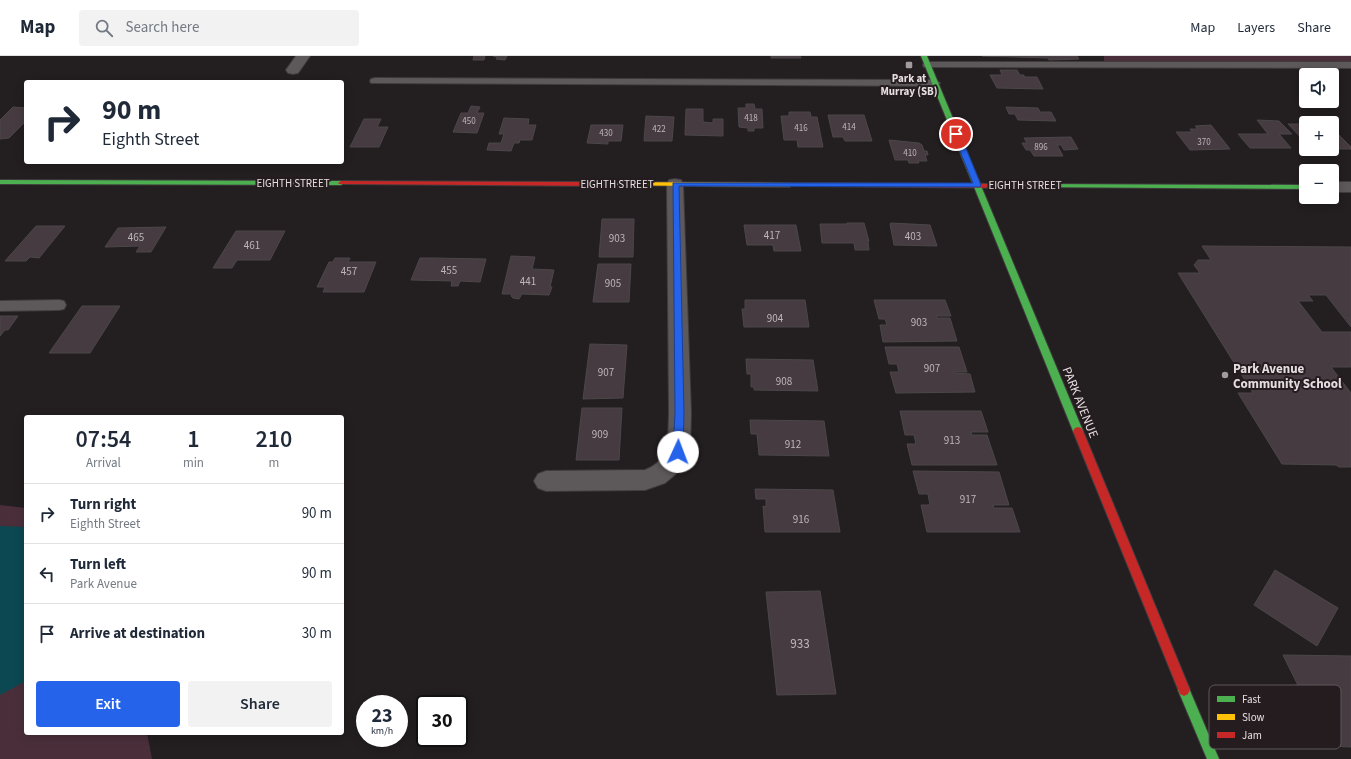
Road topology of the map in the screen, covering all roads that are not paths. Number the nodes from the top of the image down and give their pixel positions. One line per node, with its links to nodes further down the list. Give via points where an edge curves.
1 (303, 56): 4 (street)
2 (926, 61): 3 (lane); 6 (street, PARK AVENUE)
3 (1351, 65)
4 (293, 70)
5 (375, 81): 6 (lane)
6 (935, 83): 9 (street, PARK AVENUE)
7 (0, 182): 8 (street, EIGHTH STREET)
8 (675, 184): 9 (street, EIGHTH STREET); 15 (street, via 680,413 676,458 657,476 645,480)
9 (977, 185): 10 (street, EIGHTH STREET); 16 (street, PARK AVENUE)
10 (1299, 187)
11 (1339, 187): 12 (street)
12 (1351, 187)
13 (59, 305): 14 (lane)
14 (0, 306)
15 (546, 481)
16 (1213, 759)

